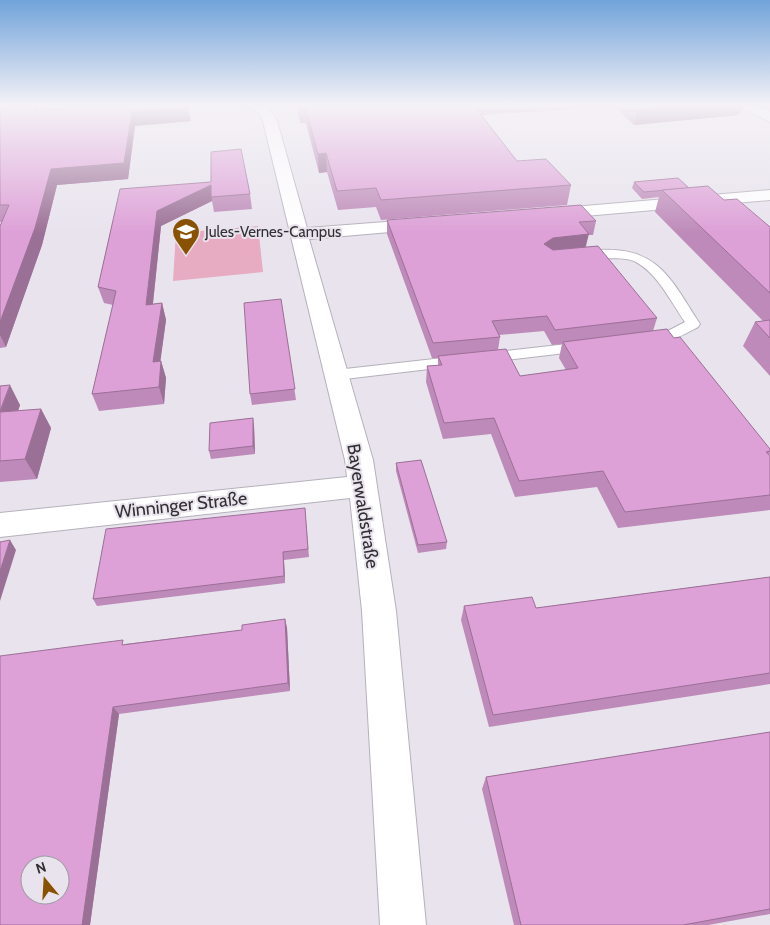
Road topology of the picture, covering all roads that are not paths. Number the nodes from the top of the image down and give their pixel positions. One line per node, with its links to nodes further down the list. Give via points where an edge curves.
1 (277, 148): 5 (street, Bayerwaldstraße)
2 (770, 195): 3 (street)
3 (532, 215)
4 (443, 222): 5 (street)
5 (300, 234): 9 (street, Bayerwaldstraße)
6 (568, 256): 7 (lane, via 615,253 636,257 668,287 693,324 668,337)
7 (629, 342)
8 (601, 346): 9 (lane)
9 (336, 375): 10 (street, Bayerwaldstraße, via 359,460)
10 (362, 486): 11 (street, Winninger Straße); 12 (street, Bayerwaldstraße, via 379,611)
11 (0, 525)
12 (403, 925)

